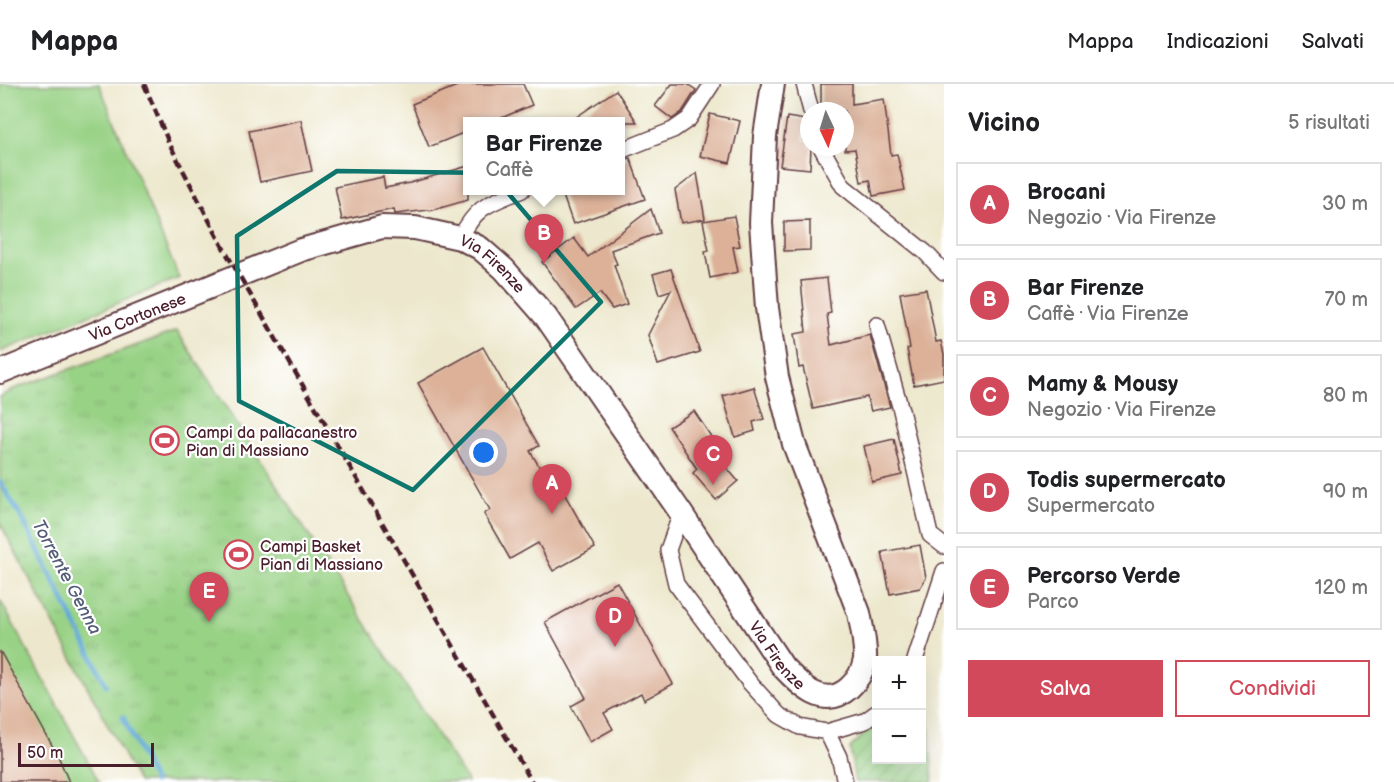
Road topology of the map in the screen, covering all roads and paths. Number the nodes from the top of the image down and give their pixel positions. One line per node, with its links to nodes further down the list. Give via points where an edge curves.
1 (712, 84): 5 (street, via 689,119 673,130)
2 (773, 84): 13 (main road, Via Firenze, via 765,136 761,223 767,308 777,377 794,444 859,613 865,661 856,682 841,695 820,696 801,687 783,667)
3 (804, 84): 4 (street)
4 (809, 102)
5 (625, 149)
6 (826, 156): 10 (street, via 843,186)
7 (510, 195): 8 (street, via 483,206)
8 (460, 237): 9 (main road, Via Firenze, via 415,228 382,227); 13 (main road, Via Firenze, via 504,269 546,317)
9 (275, 261): 12 (main road, Via Cortonese)
10 (944, 272)
11 (877, 325): 14 (street, via 930,535)
12 (0, 372)
13 (681, 513): 18 (street, via 668,550 676,584 778,715 800,727)
14 (944, 546)
15 (944, 571): 16 (street)
16 (916, 656)
17 (872, 716): 18 (street)
18 (827, 732): 19 (street)
19 (845, 782)

